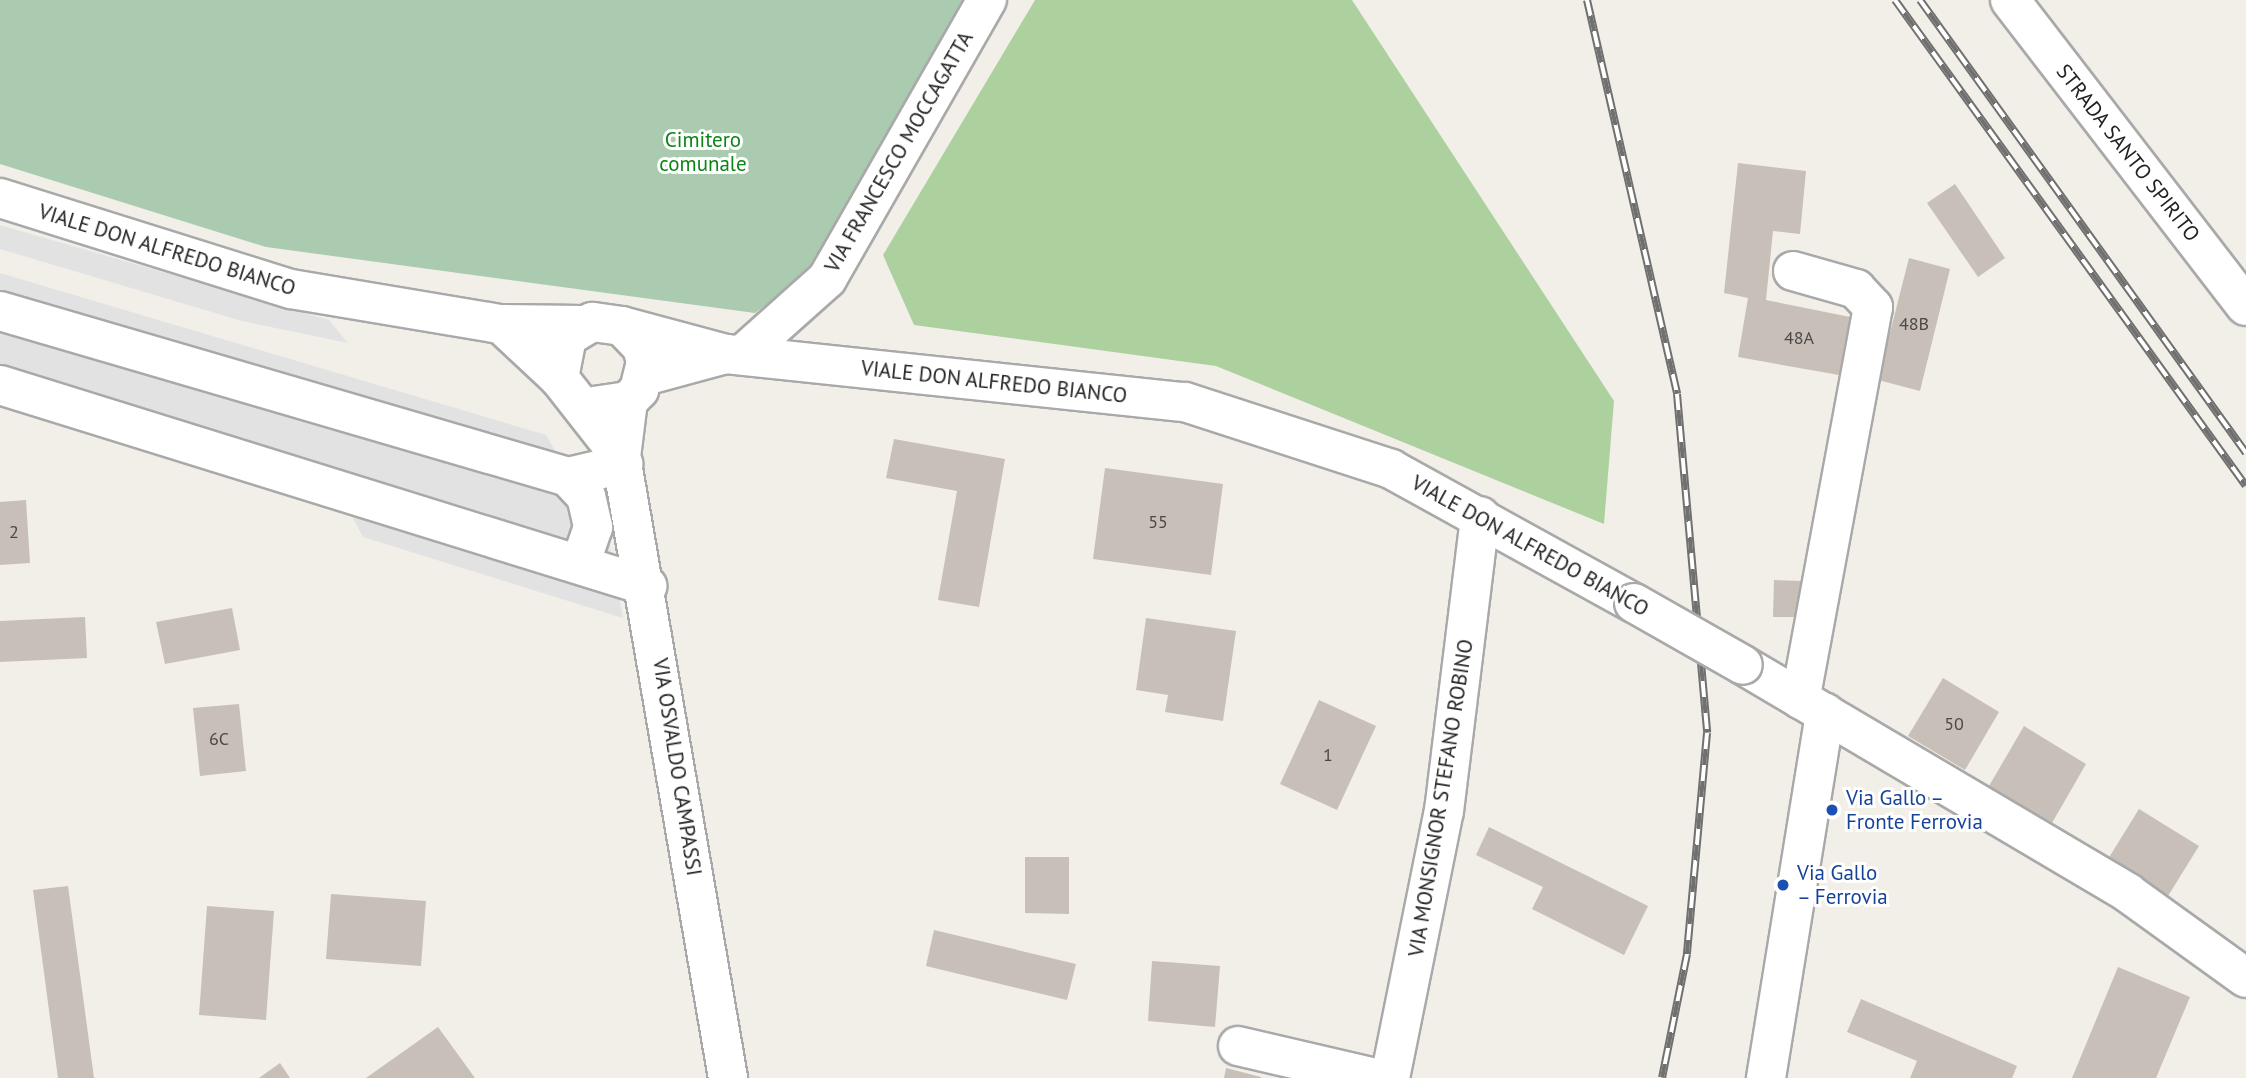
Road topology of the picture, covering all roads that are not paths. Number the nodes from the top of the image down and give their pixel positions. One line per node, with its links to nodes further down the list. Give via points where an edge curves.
1 (987, 0): 10 (street, VIA FRANCESCO MOCCAGATTA, via 827,279)
2 (2010, 0): 5 (street, STRADA SANTO SPIRITO)
3 (0, 198): 7 (street, VIALE DON ALFREDO BIANCO, via 291,289)
4 (1793, 271): 20 (street, via 1856,289 1873,307)
5 (2246, 306)
6 (0, 312): 16 (street)
7 (501, 324): 8 (street, VIALE DON ALFREDO BIANCO); 11 (street)
8 (583, 326): 9 (street); 11 (street, via 567,337)
9 (622, 326): 10 (street, VIALE DON ALFREDO BIANCO); 13 (street, via 642,347)
10 (734, 355): 13 (street, VIALE DON ALFREDO BIANCO); 17 (street, VIALE DON ALFREDO BIANCO, via 1185,402 1391,469)
11 (559, 378): 14 (street)
12 (0, 384): 18 (street)
13 (636, 388): 14 (street); 15 (street, VIA OSVALDO CAMPASSI)
14 (587, 408): 15 (street, VIA OSVALDO CAMPASSI)
15 (622, 460): 16 (street); 19 (street, VIA OSVALDO CAMPASSI)
16 (568, 477): 18 (street, via 586,496 593,527)
17 (1480, 516): 20 (street, VIALE DON ALFREDO BIANCO, bridge); 25 (street, VIA MONSIGNOR STEFANO ROBINO, via 1442,824)
18 (581, 562): 19 (street)
19 (648, 586): 23 (street, VIA OSVALDO CAMPASSI)
20 (1813, 706): 21 (street, VIALE DON ALFREDO BIANCO, via 2128,893); 26 (street)
21 (2246, 978)
22 (1238, 1046): 24 (street)
23 (728, 1078)
24 (1375, 1078)
25 (1390, 1078)
26 (1766, 1078)

